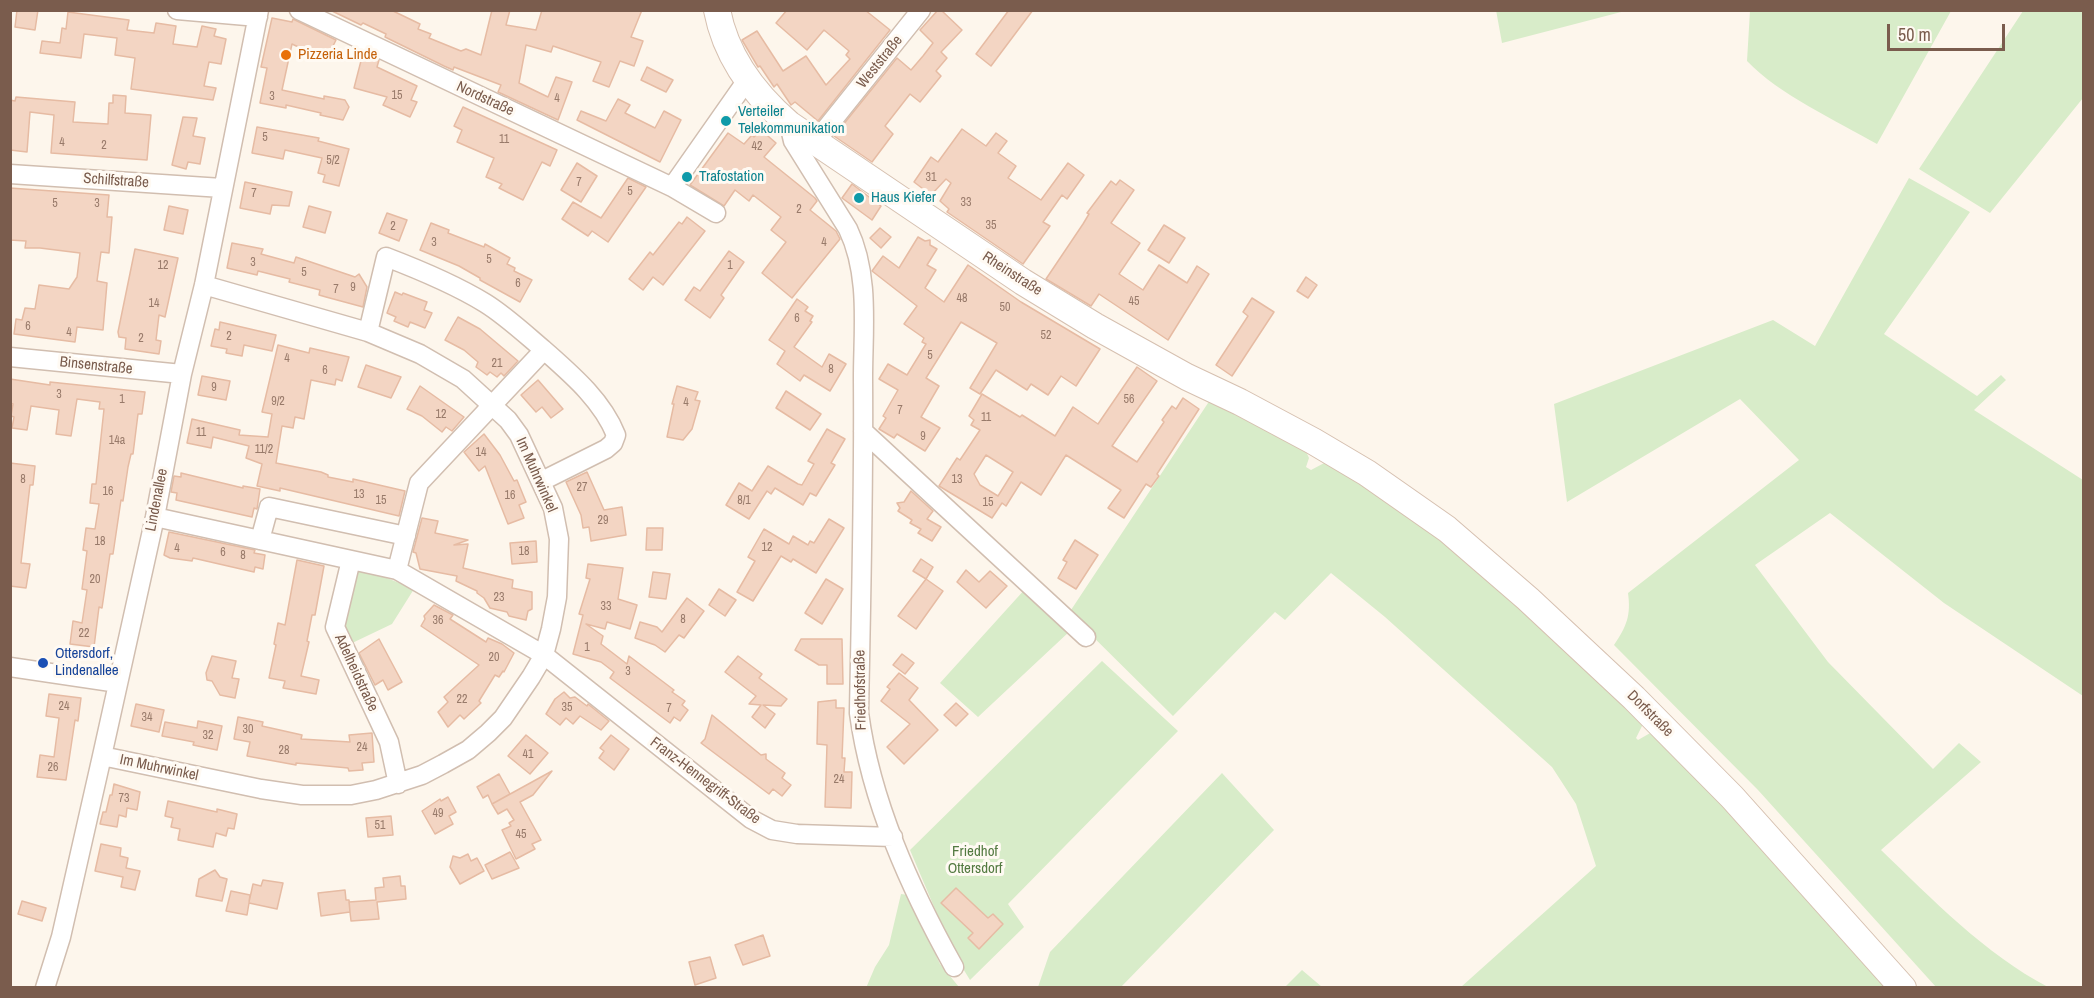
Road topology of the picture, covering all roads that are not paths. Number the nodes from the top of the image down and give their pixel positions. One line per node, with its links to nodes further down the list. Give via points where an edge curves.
1 (177, 10): 5 (street)
2 (299, 10): 11 (street, Nordstraße)
3 (717, 10): 6 (main road, Rheinstraße, via 728,46)
4 (921, 10): 8 (street, Weststraße)
5 (258, 14): 12 (street, Lindenallee)
6 (747, 80): 7 (main road, Rheinstraße); 11 (street)
7 (789, 124): 8 (main road, Rheinstraße); 10 (street, Friedhofstraße, via 793,141)
8 (825, 147): 10 (street); 21 (main road, Rheinstraße, via 1073,313)
9 (10, 174): 12 (street, Schilfstraße)
10 (822, 186): 20 (street, Friedhofstraße, via 855,243 862,270)
11 (672, 187): 13 (street, Nordstraße)
12 (222, 188): 14 (street, Lindenallee)
13 (716, 213)
14 (204, 285): 15 (street, Im Muhrwinkel); 18 (street, Lindenallee)
15 (368, 332): 16 (street, via 386,257 486,304); 19 (street, Im Muhrwinkel, via 463,379)
16 (544, 350): 19 (street); 22 (street, via 589,394 615,435 606,450)
17 (10, 357): 18 (street, Binsenstraße)
18 (182, 374): 23 (street, Lindenallee)
19 (493, 405): 22 (street, Im Muhrwinkel, via 519,435); 24 (street, via 419,483)
20 (863, 431): 28 (street); 34 (street, Friedhofstraße, via 859,713 870,773)
21 (1367, 473): 37 (main road, Dorfstraße, via 1446,529 1634,698 1732,797)
22 (542, 481): 29 (street, Im Muhrwinkel, via 559,539 557,597)
23 (155, 517): 25 (street); 31 (street, Lindenallee)
24 (406, 536): 25 (street, via 269,507); 27 (street)
25 (260, 540): 26 (street)
26 (351, 560): 27 (street); 33 (street, Adelheidstraße, via 335,627 389,742)
27 (397, 570): 29 (street)
28 (1086, 637)
29 (544, 655): 33 (street, Im Muhrwinkel, via 503,718 488,733 468,750); 34 (street, Franz-Hennegriff-Straße, via 751,819 772,830)
30 (10, 667): 31 (street)
31 (118, 683): 32 (street, Lindenallee)
32 (102, 756): 33 (street, Im Muhrwinkel, via 302,795 351,795); 36 (street, Lindenallee, via 61,937)
33 (398, 784)
34 (893, 837): 35 (street, Friedhofstraße, via 929,922)
35 (954, 968)
36 (45, 987)
37 (1903, 987)

